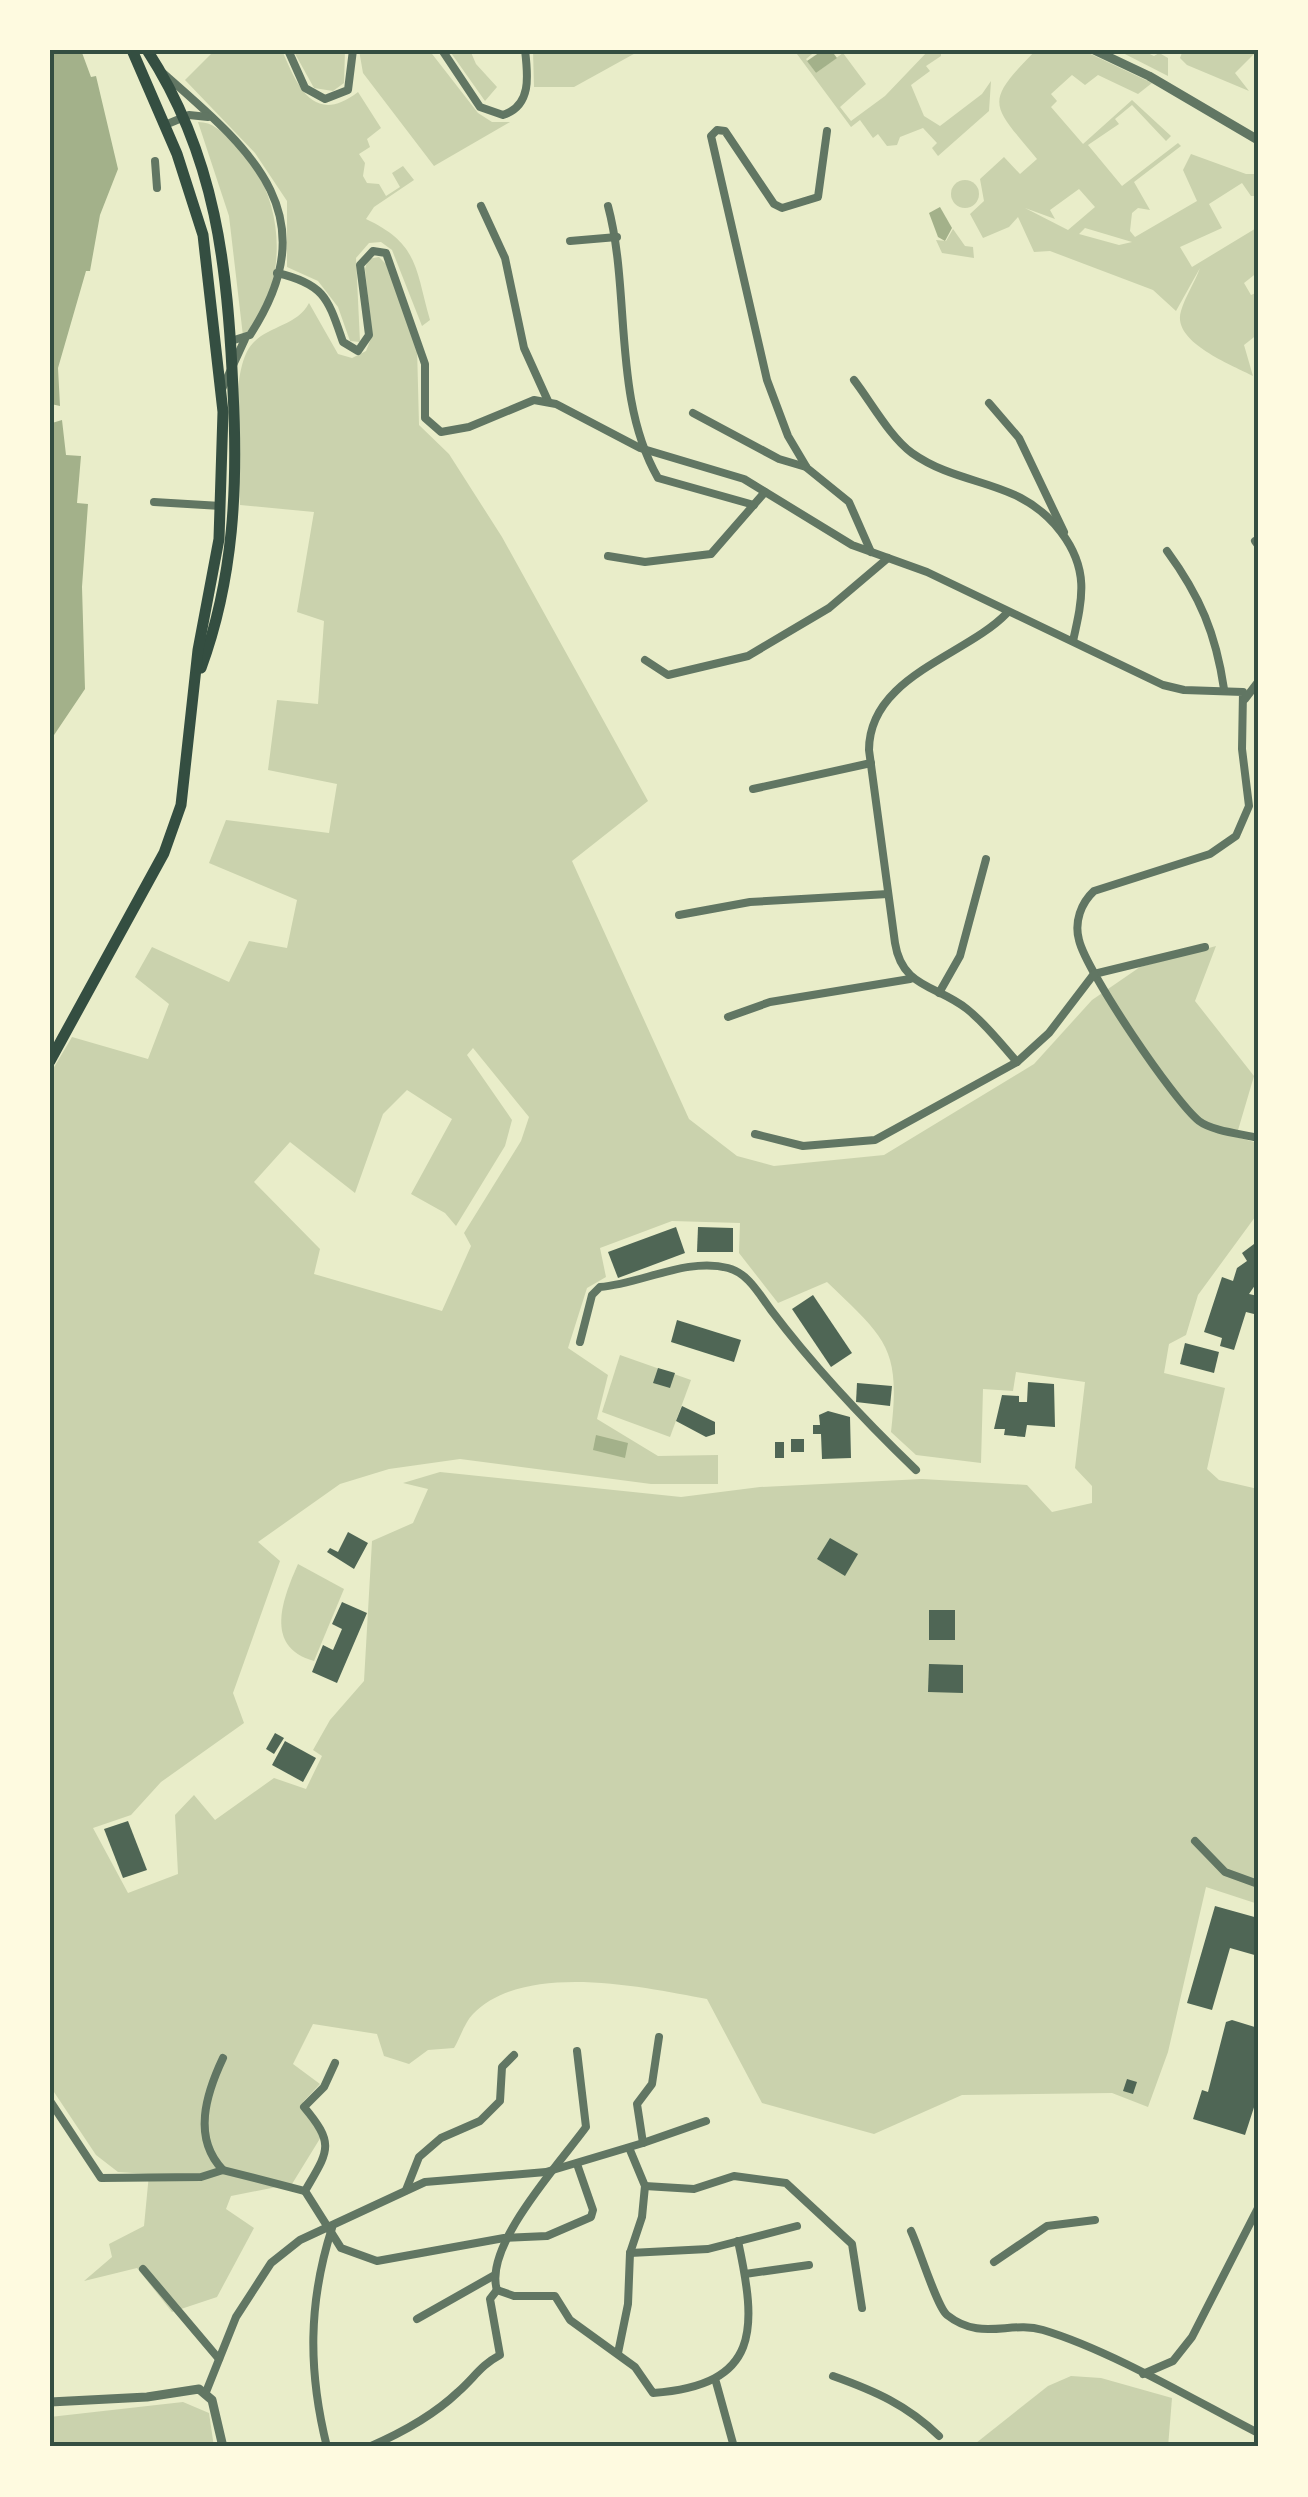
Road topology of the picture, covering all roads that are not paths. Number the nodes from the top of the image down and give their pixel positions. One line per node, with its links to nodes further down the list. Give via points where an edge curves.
1 (132, 50): 11 (main road)
2 (147, 50): 8 (main road)
3 (288, 50): 4 (street, via 306,88 325,99 348,90)
4 (353, 50)
5 (442, 50): 6 (street, via 480,106 503,115 517,108 526,91)
6 (525, 50)
7 (1094, 50): 13 (street)
8 (160, 70): 9 (main road); 10 (street)
9 (185, 116): 10 (street); 11 (street); 22 (main road, via 219,222)
10 (213, 118): 20 (street, via 248,152 273,190 284,232)
11 (165, 125): 25 (main road, via 207,256)
12 (827, 131): 30 (street, via 818,197 782,208 725,131 711,136 767,380)
13 (1258, 140)
14 (155, 160): 15 (street)
15 (158, 188)
16 (481, 206): 26 (street, via 505,258 524,348)
17 (608, 206): 18 (street)
18 (617, 238): 19 (street); 29 (street, via 634,408)
19 (570, 241)
20 (278, 273): 21 (street); 26 (street, via 315,286 343,342 358,350 369,336 360,265 372,251 386,254 425,364 425,418 441,432)
21 (245, 339): 22 (street); 23 (street)
22 (232, 341): 23 (main road)
23 (232, 366): 25 (street); 45 (main road, via 232,542)
24 (854, 380): 35 (street, via 910,452 1032,500)
25 (220, 392): 34 (main road)
26 (548, 401): 29 (street)
27 (989, 403): 35 (street, via 1019,438)
28 (693, 413): 30 (street)
29 (648, 451): 31 (street, via 731,474); 33 (street, via 658,478)
30 (807, 468): 36 (street, via 848,502)
31 (765, 492): 33 (street); 36 (street, via 812,525)
32 (154, 502): 34 (street)
33 (754, 505): 38 (street, via 711,554 646,562)
34 (220, 506): 45 (main road)
35 (1068, 541): 41 (street, via 1080,560 1084,592)
36 (871, 552): 39 (street)
37 (1167, 552): 44 (street, via 1196,591 1216,640)
38 (608, 556)
39 (888, 558): 40 (street); 42 (street, via 829,608 748,656 668,675)
40 (1007, 613): 41 (street); 47 (street, via 886,703 871,732)
41 (1072, 641): 44 (street, via 1174,688)
42 (645, 660)
43 (1258, 682): 46 (street)
44 (1224, 689): 46 (street)
45 (192, 691): 57 (main road, via 184,790 172,836)
46 (1246, 698): 53 (street, via 1242,750 1249,806 1242,826 1210,854 1088,897 1078,928)
47 (871, 763): 48 (street); 50 (street)
48 (753, 789)
49 (986, 859): 55 (street, via 960,956)
50 (888, 894): 51 (street, via 750,902); 54 (street, via 897,954)
51 (679, 915)
52 (1205, 947): 53 (street)
53 (1094, 974): 58 (street); 60 (street, via 1200,1122)
54 (910, 979): 55 (street); 56 (street, via 770,1002)
55 (939, 993): 58 (street, via 975,1016)
56 (728, 1017)
57 (50, 1061)
58 (1017, 1062): 59 (street, via 875,1140 803,1146)
59 (755, 1134)
60 (1258, 1138)
61 (580, 1342): 62 (street, via 592,1294 600,1287 705,1265 730,1268)
62 (916, 1470)
63 (1195, 1841): 64 (street, via 1225,1872)
64 (1258, 1884)
65 (658, 2037): 72 (street, via 652,2084 637,2104)
66 (577, 2050): 76 (street, via 586,2127)
67 (514, 2056): 78 (street, via 502,2067 500,2101 480,2121 441,2138 419,2157)
68 (223, 2058): 75 (street, via 206,2094 204,2126 211,2157)
69 (335, 2063): 79 (street, via 304,2107 325,2132 327,2154)
70 (50, 2101): 75 (street, via 101,2178 201,2177)
71 (706, 2122): 72 (street)
72 (643, 2144): 73 (street)
73 (630, 2150): 74 (street); 77 (street)
74 (577, 2164): 76 (street); 85 (street, via 591,2216 547,2236)
75 (224, 2170): 79 (street)
76 (555, 2170): 78 (street, via 425,2182); 85 (street)
77 (645, 2186): 87 (street); 94 (street, via 694,2189 734,2176 786,2184 852,2244)
78 (406, 2190): 83 (street)
79 (305, 2192): 83 (street)
80 (1258, 2208): 98 (street, via 1192,2337 1173,2361)
81 (1095, 2220): 88 (street, via 1048,2226)
82 (797, 2226): 86 (street)
83 (332, 2228): 85 (street, via 341,2248 377,2261); 97 (street, via 300,2240 272,2263 236,2317); 106 (street, via 321,2262 312,2356 312,2389)
84 (912, 2231): 98 (street, via 938,2307 950,2318 981,2331 1039,2328)
85 (504, 2238): 92 (street)
86 (738, 2241): 87 (street); 91 (street)
87 (630, 2253): 96 (street)
88 (994, 2262)
89 (809, 2265): 91 (street)
90 (143, 2269): 97 (street)
91 (745, 2274): 100 (street, via 749,2336)
92 (493, 2276): 93 (street); 95 (street)
93 (497, 2290): 96 (street, via 555,2296 570,2320); 107 (street, via 490,2300 500,2355 433,2410)
94 (862, 2308)
95 (417, 2319)
96 (618, 2354): 100 (street, via 653,2393)
97 (220, 2358): 101 (street)
98 (1143, 2374): 103 (street)
99 (833, 2376): 104 (street, via 882,2393)
100 (716, 2382): 108 (street)
101 (206, 2392): 102 (street, via 190,2388 147,2398); 105 (street)
102 (50, 2402)
103 (1258, 2433)
104 (939, 2436)
105 (223, 2447)
106 (327, 2447)
107 (369, 2447)
108 (734, 2447)

